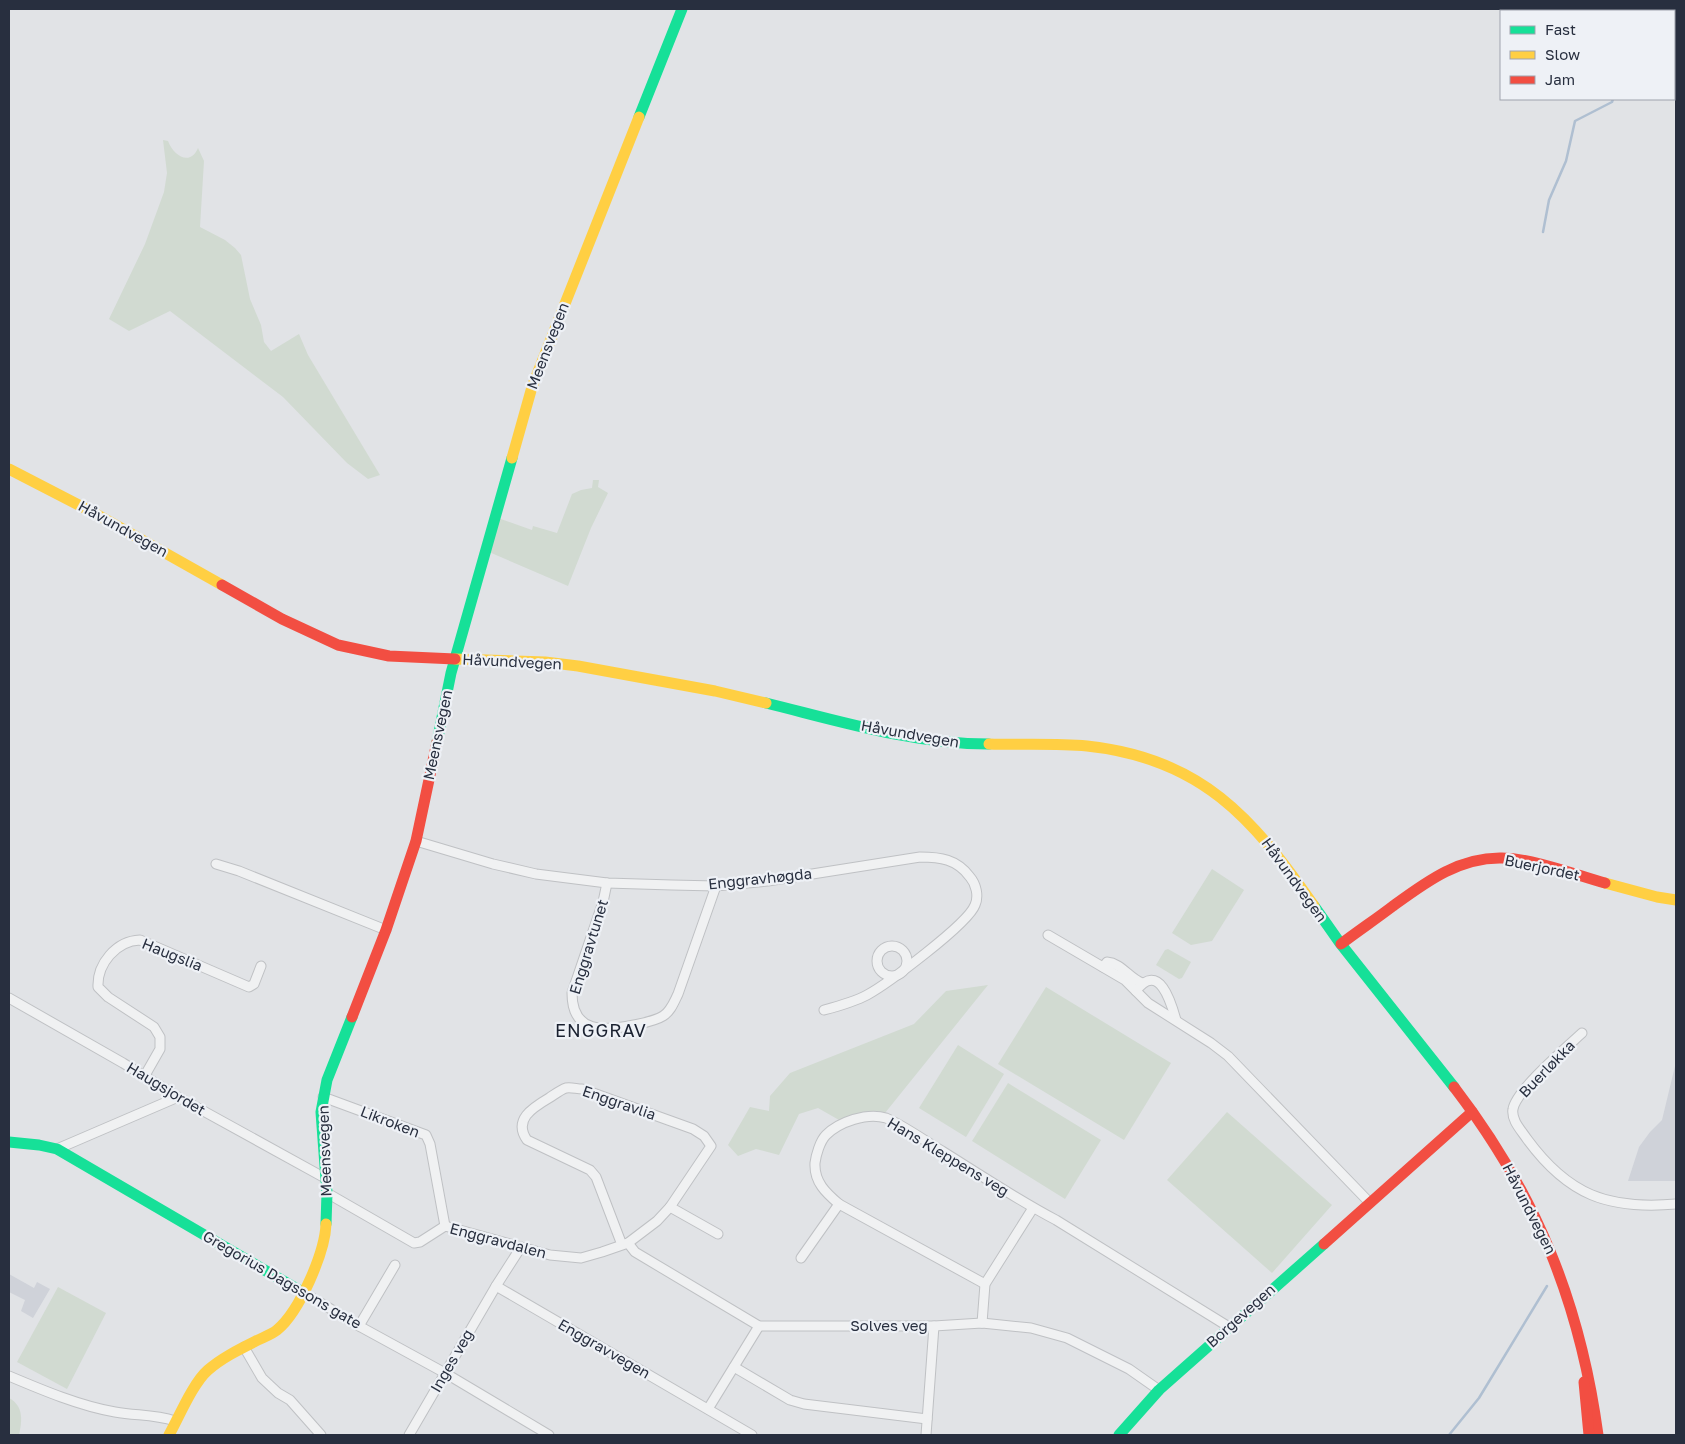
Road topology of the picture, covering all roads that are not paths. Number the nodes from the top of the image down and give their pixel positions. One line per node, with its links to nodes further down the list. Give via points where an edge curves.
1 (682, 9): 3 (main road, Meensvegen, via 532,387)
2 (9, 469): 3 (main road, Håvundvegen, via 324,639 359,651 389,656)
3 (455, 659): 4 (main road, Meensvegen); 11 (main road, Håvundvegen, via 545,662 643,677 920,739 964,744 1086,747 1146,759 1204,785 1240,812 1277,855)
4 (416, 841): 6 (street, Enggravhøgda, via 512,869); 9 (main road, Meensvegen)
5 (216, 864): 9 (street)
6 (607, 883): 7 (street, Enggravhøgda); 7 (street, Enggravtunet, via 572,993 576,1014 584,1023 603,1030 645,1022 664,1016 670,1010)
7 (716, 886): 17 (street, Enggravhøgda, via 920,857 940,857 968,874 976,887 976,904 964,920 902,972 864,996)
8 (1676, 900): 11 (main road, Buerjordet, via 1530,862 1502,858 1479,860 1453,867 1427,880)
9 (386, 930): 22 (main road, Meensvegen)
10 (1048, 935): 13 (street)
11 (1341, 944): 23 (main road, Håvundvegen)
12 (261, 966): 20 (street, Haugslia, via 254,984 249,987 140,940 120,945 109,956 98,977 98,987 154,1027 160,1037 160,1049)
13 (1103, 968): 14 (street, via 1110,962); 15 (street, via 1125,980)
14 (1142, 983): 15 (street); 18 (street, via 1152,980 1160,985 1171,1003)
15 (1136, 991): 18 (street, via 1148,1003)
16 (9, 998): 20 (street, Haugsjordet)
17 (824, 1010)
18 (1176, 1020): 29 (street, via 1240,1067)
19 (1582, 1033): 31 (street, Buerløkka, via 1520,1094 1513,1107 1514,1119 1556,1172 1585,1192 1631,1206)
20 (144, 1077): 21 (street, Haugsjordet)
21 (178, 1097): 26 (street); 27 (street, Haugsjordet)
22 (323, 1097): 27 (main road, Meensvegen, via 321,1129); 34 (street, Likroken, via 426,1135)
23 (1472, 1112): 29 (main road, Borgevegen); 48 (main road, Håvundvegen, via 1508,1164 1542,1230 1562,1279)
24 (9, 1142): 26 (main road, Gregorius Dagssons gate)
25 (711, 1146): 32 (street, Enggravdalen); 36 (street, Enggravlia, via 693,1129 582,1089 565,1088 535,1106 521,1127 522,1134 527,1140 590,1170)
26 (57, 1149): 42 (main road, Gregorius Dagssons gate)
27 (325, 1178): 28 (main road, Meensvegen)
28 (327, 1194): 34 (street, Enggravdalen, via 414,1243); 42 (main road, Meensvegen, via 323,1242)
29 (1369, 1202): 47 (main road, Borgevegen)
30 (839, 1204): 33 (street, Hans Kleppens veg, via 824,1192 817,1179 815,1157 824,1136 841,1124 874,1116 886,1118); 38 (street); 40 (street, Hans Kleppens veg)
31 (1676, 1204)
32 (670, 1207): 35 (street); 36 (street, Enggravdalen, via 646,1231)
33 (1033, 1208): 40 (street); 47 (street, Hans Kleppens veg)
34 (445, 1226): 37 (street, Enggravdalen)
35 (718, 1234)
36 (625, 1244): 37 (street, Enggravdalen, via 581,1258 550,1255); 45 (street)
37 (521, 1247): 41 (street)
38 (801, 1258)
39 (395, 1265): 44 (street)
40 (985, 1284): 43 (street)
41 (496, 1286): 51 (street, Inges veg); 54 (street, Enggravvegen)
42 (304, 1293): 44 (street, Gregorius Dagssons gate); 49 (main road, Meensvegen, via 277,1330)
43 (982, 1323): 46 (street, Solves veg); 53 (street, Solves veg, via 1031,1328 1067,1338 1129,1369)
44 (359, 1326): 51 (street, Gregorius Dagssons gate)
45 (759, 1326): 46 (street, Solves veg); 50 (street)
46 (934, 1326): 55 (street)
47 (1229, 1327): 53 (main road, Borgevegen)
48 (1580, 1343): 64 (main road, Håvundvegen); 65 (main road, Håvundvegen, via 1590,1376)
49 (244, 1347): 56 (main road, Meensvegen, via 222,1358 207,1371); 58 (street, via 262,1378 290,1400)
50 (734, 1367): 54 (street); 55 (street, via 790,1400 804,1404)
51 (445, 1373): 59 (street, Inges veg); 60 (street, Gregorius Dagssons gate)
52 (9, 1376): 56 (street, via 80,1403)
53 (1159, 1390): 63 (main road, Borgevegen)
54 (708, 1409): 61 (street, Enggravvegen)
55 (927, 1419): 62 (street)
56 (175, 1421): 57 (main road, Meensvegen)
57 (169, 1435)
58 (320, 1435)
59 (409, 1435)
60 (549, 1435)
61 (752, 1435)
62 (926, 1435)
63 (1120, 1435)
64 (1589, 1435)
65 (1598, 1435)

